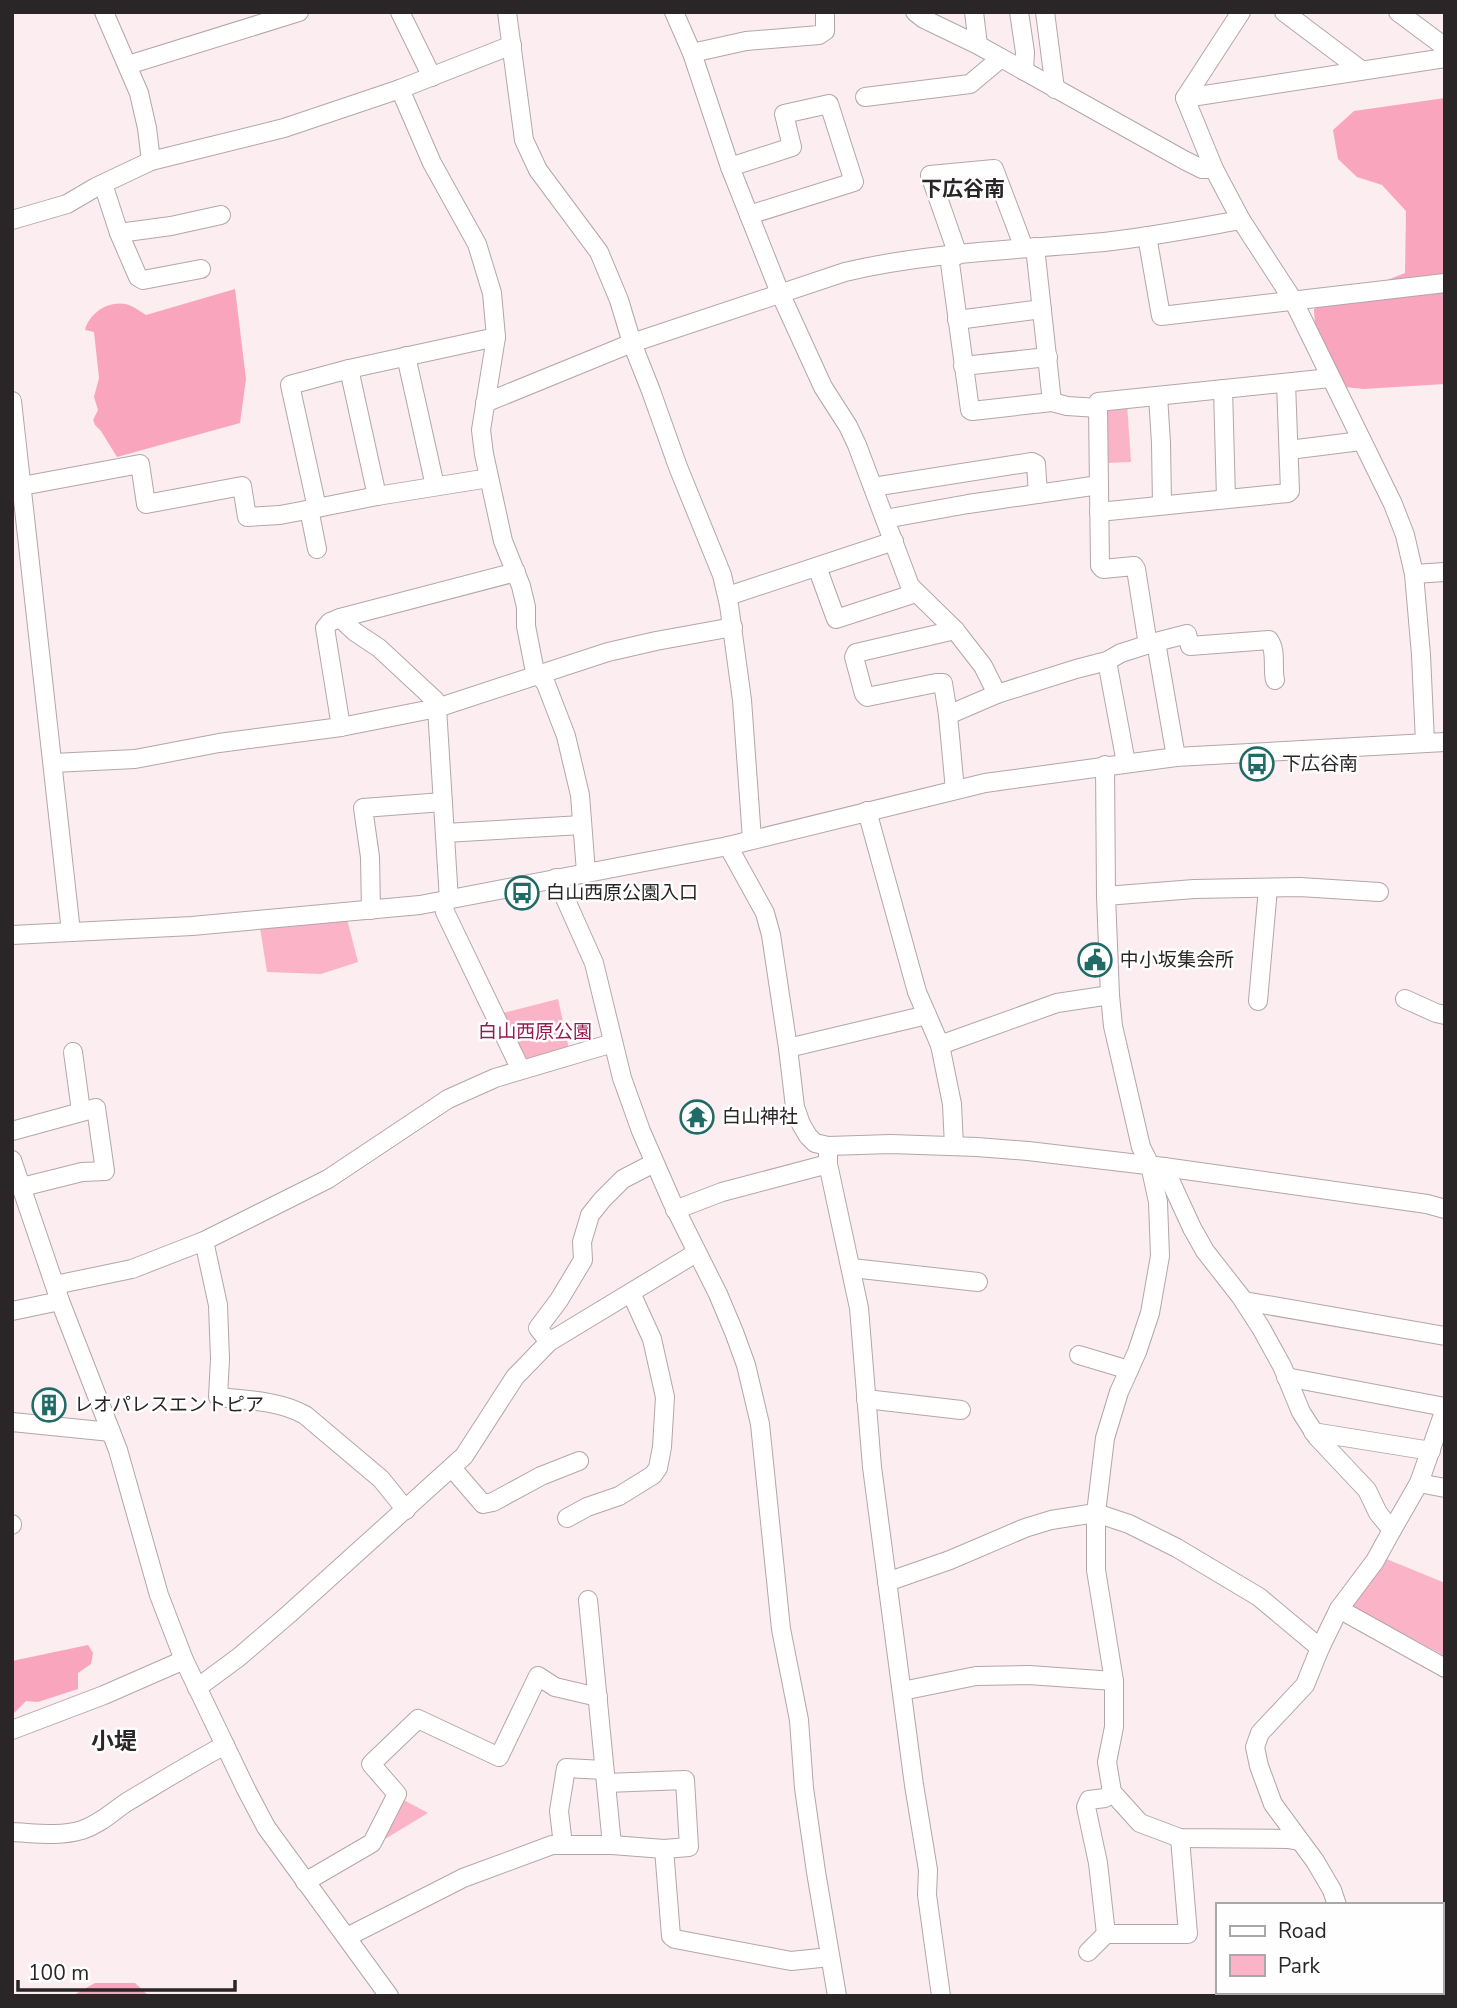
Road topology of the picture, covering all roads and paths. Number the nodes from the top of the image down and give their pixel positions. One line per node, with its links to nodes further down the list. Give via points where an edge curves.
1 (104, 12): 20 (street)
2 (299, 12): 20 (street)
3 (400, 12): 23 (street)
4 (507, 12): 14 (street)
5 (674, 12): 17 (street)
6 (825, 12): 17 (street, via 825,31 819,35 746,41)
7 (974, 12): 15 (street)
8 (1019, 12): 22 (street)
9 (1045, 12): 25 (street)
10 (1241, 12): 27 (street)
11 (1284, 12): 21 (street)
12 (1398, 12): 16 (street)
13 (921, 14): 15 (street)
14 (512, 45): 23 (street); 47 (street, via 524,140 538,170 600,252)
15 (978, 45): 18 (street)
16 (1445, 47)
17 (692, 53): 29 (street)
18 (1001, 58): 22 (street); 26 (street, via 970,84)
19 (1445, 58): 21 (street)
20 (128, 65): 28 (street, via 139,93)
21 (1361, 70): 27 (street)
22 (1024, 71): 25 (street)
23 (432, 77): 24 (street)
24 (400, 89): 28 (street, via 284,128); 46 (street, via 432,163 477,244 492,293)
25 (1055, 89): 30 (street, via 1202,169)
26 (865, 97)
27 (1185, 97): 30 (street)
28 (151, 161): 31 (street)
29 (730, 167): 33 (street); 33 (street, via 792,148 784,114 829,104 854,182)
30 (1214, 169): 35 (street)
31 (103, 184): 34 (street, via 67,204); 36 (street)
32 (221, 215): 36 (street)
33 (749, 215): 42 (street)
34 (12, 219)
35 (1241, 220): 37 (street); 43 (street)
36 (119, 233): 40 (street, via 143,280)
37 (1147, 236): 38 (street); 43 (street, via 1161,316)
38 (1030, 248): 39 (street); 39 (street, via 994,169 930,175); 44 (street)
39 (953, 255): 42 (street, via 862,268); 45 (street)
40 (201, 269)
41 (1445, 283): 43 (street)
42 (780, 293): 47 (street); 67 (street)
43 (1293, 300): 52 (street)
44 (1042, 309): 45 (street); 49 (street)
45 (957, 320): 50 (street)
46 (496, 337): 48 (street); 58 (street)
47 (632, 343): 58 (street); 82 (street)
48 (406, 356): 51 (street); 66 (street)
49 (1048, 357): 50 (street); 57 (street)
50 (963, 366): 57 (street, via 972,411)
51 (349, 369): 69 (street); 72 (street, via 290,384)
52 (1330, 378): 53 (street); 61 (street)
53 (1286, 383): 54 (street); 62 (street)
54 (1223, 389): 55 (street); 70 (street)
55 (1157, 396): 59 (street, via 1098,402); 71 (street)
56 (12, 401): 60 (street)
57 (1052, 402): 59 (street)
58 (485, 403): 63 (street, via 481,430)
59 (1098, 408): 64 (street)
60 (14, 442): 65 (street)
61 (1361, 442): 62 (street); 80 (street, via 1393,504)
62 (1289, 450): 70 (street, via 1288,493)
63 (489, 478): 66 (street); 78 (street, via 503,541)
64 (1099, 485): 68 (street); 73 (street)
65 (22, 486): 72 (street, via 140,464 146,504 242,486 247,517); 97 (street)
66 (435, 486): 69 (street)
67 (873, 487): 68 (street, via 1032,462 1036,464); 74 (street)
68 (1038, 494): 74 (street)
69 (377, 496): 72 (street)
70 (1226, 498): 71 (street)
71 (1162, 505): 73 (street)
72 (313, 508): 76 (street)
73 (1099, 512): 86 (street, via 1100,566 1136,569)
74 (885, 519): 75 (street)
75 (894, 541): 77 (street); 81 (street)
76 (317, 550)
77 (817, 567): 81 (street, via 836,619); 82 (street)
78 (516, 572): 83 (street); 88 (street, via 527,607 528,646)
79 (1445, 572): 80 (street)
80 (1414, 574): 94 (street)
81 (916, 593): 85 (street)
82 (728, 596): 84 (street)
83 (340, 618): 91 (street, via 399,666 435,700); 93 (street, via 325,628)
84 (733, 627): 88 (street, via 656,640); 105 (street)
85 (955, 630): 90 (street, via 984,666); 92 (street, via 854,657 867,697 943,683)
86 (1152, 644): 87 (street); 89 (street, via 1187,634 1191,646 1196,647 1269,640); 96 (street)
87 (1107, 661): 90 (street); 98 (street)
88 (538, 674): 91 (street); 103 (street, via 566,736 580,794)
89 (1275, 680)
90 (997, 694): 92 (street)
91 (437, 708): 93 (street); 101 (street)
92 (948, 715): 100 (street)
93 (341, 727): 97 (street, via 135,759)
94 (1425, 742): 95 (street); 96 (street)
95 (1445, 742)
96 (1176, 757): 98 (street)
97 (53, 763): 114 (street)
98 (1126, 763): 99 (street)
99 (1105, 765): 100 (street); 111 (street)
100 (956, 790): 102 (street)
101 (443, 802): 104 (street); 113 (street, via 363,808)
102 (867, 811): 105 (street); 120 (street)
103 (582, 825): 104 (street); 107 (street)
104 (444, 834): 112 (street)
105 (752, 839): 106 (street)
106 (728, 846): 107 (street); 123 (street, via 765,913)
107 (586, 872): 108 (street)
108 (556, 878): 112 (street); 121 (street, via 594,963)
109 (1268, 888): 110 (street); 111 (street); 118 (street)
110 (1379, 892)
111 (1106, 896): 116 (street)
112 (446, 900): 113 (street); 125 (street, via 445,912)
113 (371, 910): 114 (street)
114 (71, 932): 115 (street)
115 (12, 935)
116 (1110, 995): 122 (street, via 1057,1003); 132 (street, via 1141,1147)
117 (1405, 999): 119 (street)
118 (1258, 1001)
119 (1445, 1015)
120 (927, 1016): 122 (street); 123 (street)
121 (613, 1043): 125 (street); 131 (street)
122 (940, 1045): 128 (street, via 952,1104)
123 (788, 1048): 129 (street, via 801,1124)
124 (73, 1052): 126 (street)
125 (520, 1070): 136 (street, via 448,1099 328,1179)
126 (81, 1111): 127 (street); 133 (street, via 96,1108 106,1171 82,1172)
127 (12, 1131)
128 (954, 1146): 129 (street, via 866,1144); 132 (street)
129 (828, 1155): 135 (street); 138 (street)
130 (12, 1160): 133 (street)
131 (654, 1163): 135 (street); 145 (street, via 623,1179 590,1215 582,1242 583,1260 538,1328)
132 (1157, 1166): 134 (street); 142 (street, via 1205,1251); 147 (street, via 1160,1256 1150,1313)
133 (22, 1187): 140 (street)
134 (1445, 1209)
135 (675, 1210): 137 (street)
136 (204, 1241): 140 (street); 160 (street, via 218,1305 218,1397 294,1409 305,1415 381,1479)
137 (696, 1253): 141 (street); 189 (street, via 734,1332 755,1397 781,1629 799,1720)
138 (852, 1268): 139 (street); 149 (street)
139 (978, 1282)
140 (57, 1293): 143 (street); 153 (street)
141 (631, 1293): 145 (street); 162 (street, via 652,1339 665,1397 658,1468 619,1496)
142 (1245, 1302): 144 (street); 148 (street)
143 (12, 1311)
144 (1445, 1336)
145 (549, 1342): 157 (street, via 515,1377)
146 (1079, 1355): 147 (street)
147 (1129, 1370): 161 (street, via 1105,1438)
148 (1286, 1377): 150 (street); 154 (street)
149 (866, 1399): 151 (street); 164 (street)
150 (1445, 1408): 155 (street)
151 (961, 1410)
152 (12, 1422): 153 (street)
153 (111, 1432): 168 (street, via 159,1595)
154 (1313, 1432): 155 (street); 163 (street, via 1367,1490)
155 (1431, 1451): 158 (street)
156 (579, 1461): 157 (street, via 483,1504)
157 (452, 1468): 160 (street)
158 (1419, 1483): 159 (street); 163 (street)
159 (1445, 1488)
160 (405, 1510): 171 (street, via 239,1657)
161 (1096, 1513): 164 (street, via 1026,1528); 167 (street, via 1146,1532 1259,1597); 170 (street, via 1096,1570)
162 (567, 1518)
163 (1392, 1530): 166 (street)
164 (887, 1582): 172 (street)
165 (587, 1601): 173 (street)
166 (1339, 1609): 167 (street); 169 (street)
167 (1320, 1648): 180 (street, via 1305,1685 1260,1733 1255,1747 1273,1804)
168 (184, 1660): 171 (street); 174 (street)
169 (1445, 1668)
170 (1114, 1681): 172 (street, via 976,1676); 177 (street, via 1114,1727 1107,1762)
171 (197, 1688): 175 (street)
172 (902, 1691): 192 (street)
173 (598, 1697): 176 (street); 184 (street, via 555,1687 538,1676 499,1757 418,1718 371,1764 397,1794 372,1843)
174 (12, 1730)
175 (225, 1745): 178 (street, via 92,1826 52,1834); 184 (street, via 266,1827)
176 (605, 1777): 181 (street, via 566,1768 559,1811); 182 (street); 183 (street, via 685,1780 690,1847)
177 (1112, 1792): 179 (street, via 1140,1823); 186 (street, via 1090,1800 1086,1807)
178 (12, 1832)
179 (1180, 1838): 180 (street); 186 (street, via 1188,1934)
180 (1299, 1841): 185 (street)
181 (563, 1845): 182 (street); 187 (street, via 537,1849 463,1878)
182 (612, 1845): 183 (street)
183 (664, 1849): 189 (street, via 671,1936 675,1939 791,1961)
184 (305, 1882): 187 (street)
185 (1336, 1903)
186 (1106, 1934): 188 (street)
187 (347, 1937): 190 (street)
188 (1088, 1952)
189 (830, 1957): 191 (street)
190 (389, 1996)
191 (837, 1996)
192 (941, 1996)

